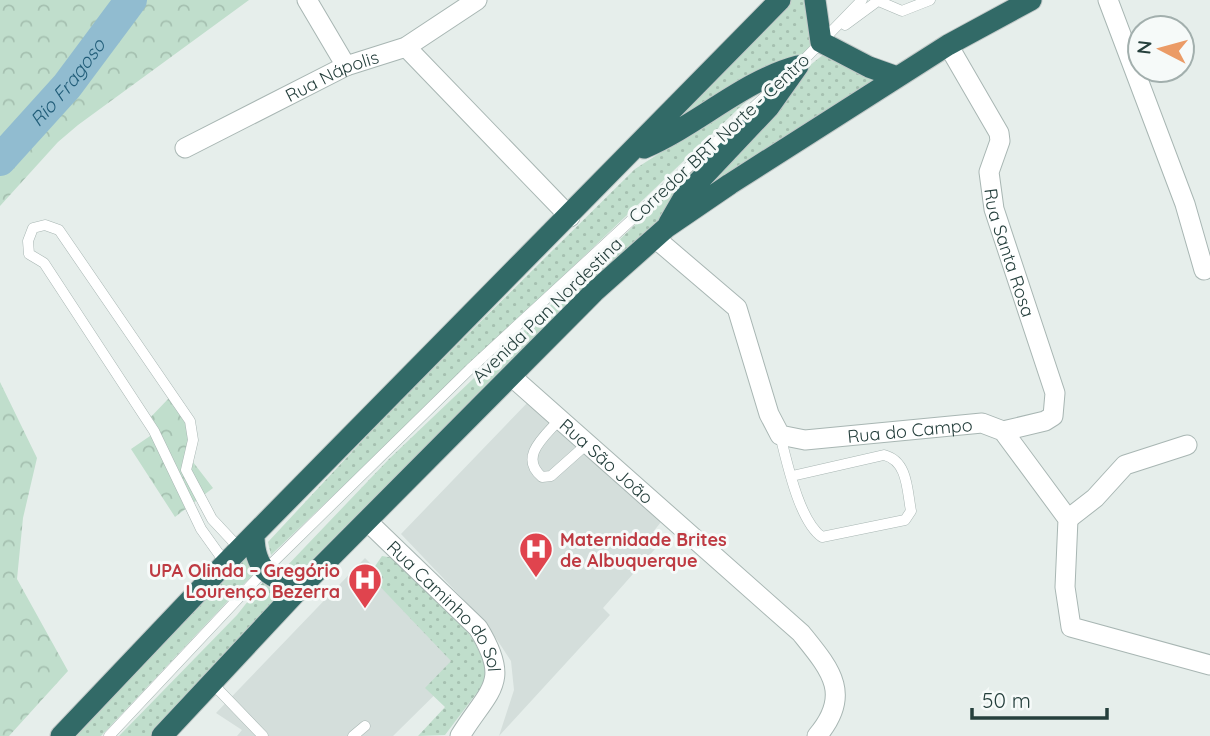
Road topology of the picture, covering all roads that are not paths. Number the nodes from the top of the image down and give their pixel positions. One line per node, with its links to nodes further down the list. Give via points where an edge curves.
1 (307, 0): 13 (street)
2 (477, 0): 12 (street, Rua Nápolis)
3 (780, 0): 17 (highway)
4 (815, 0): 10 (highway)
5 (862, 0): 10 (lane)
6 (930, 0): 9 (lane, via 902,11)
7 (1031, 0): 11 (highway, Avenida Pan Nordestina)
8 (1108, 0): 20 (street)
9 (877, 1): 10 (lane)
10 (822, 42): 14 (lane, Corredor BRT Norte - Centro); 15 (highway)
11 (948, 46): 15 (highway, Avenida Pan Nordestina); 23 (street, Rua Santa Rosa, via 999,133 989,172 995,209 1055,393 1053,415 1045,421)
12 (406, 47): 13 (street, Rua Nápolis); 18 (street)
13 (346, 66): 16 (street, Rua Nápolis)
14 (798, 66): 17 (highway, via 766,76 684,130); 19 (highway, via 769,107 684,197); 31 (lane, Corredor BRT Norte - Centro, via 470,369)
15 (897, 77): 19 (highway, Avenida Pan Nordestina)
16 (185, 148)
17 (633, 153): 18 (highway)
18 (570, 217): 30 (highway)
19 (661, 232): 21 (highway, Avenida Pan Nordestina); 24 (street, via 737,308)
20 (1205, 270)
21 (512, 376): 22 (street, Rua São João); 29 (highway, Avenida Pan Nordestina)
22 (559, 420): 25 (street, Rua São João); 25 (lane, via 534,448 531,460 542,477 551,476)
23 (1003, 430): 24 (street, Rua do Campo, via 982,423 805,440); 28 (street)
24 (779, 435): 27 (lane)
25 (587, 444): 42 (street, Rua São João, via 773,606 818,655 834,681 836,708)
26 (1187, 445): 28 (street, via 1125,465 1095,499)
27 (792, 476): 27 (lane, via 798,498 822,537 905,520 911,511 903,469 884,454)
28 (1068, 520): 33 (street, via 1065,587 1071,628)
29 (367, 521): 32 (highway, Avenida Pan Nordestina); 41 (street, Rua Caminho do Sol, via 478,628 490,647 497,666 495,682)
30 (240, 550): 30 (lane, via 212,519 187,470 193,440 190,421 59,230 45,225 33,228 29,254 44,262 145,415 201,529); 31 (highway, via 254,551); 36 (highway)
31 (263, 572): 32 (highway, via 273,579); 37 (lane, Corredor BRT Norte - Centro)
32 (303, 585): 34 (highway, Avenida Pan Nordestina)
33 (1210, 665)
34 (212, 683): 38 (highway, Avenida Pan Nordestina); 39 (lane)
35 (366, 726): 40 (lane)
36 (61, 736)
37 (109, 736)
38 (162, 736)
39 (263, 736)
40 (353, 736)
41 (460, 736)
42 (817, 736)

